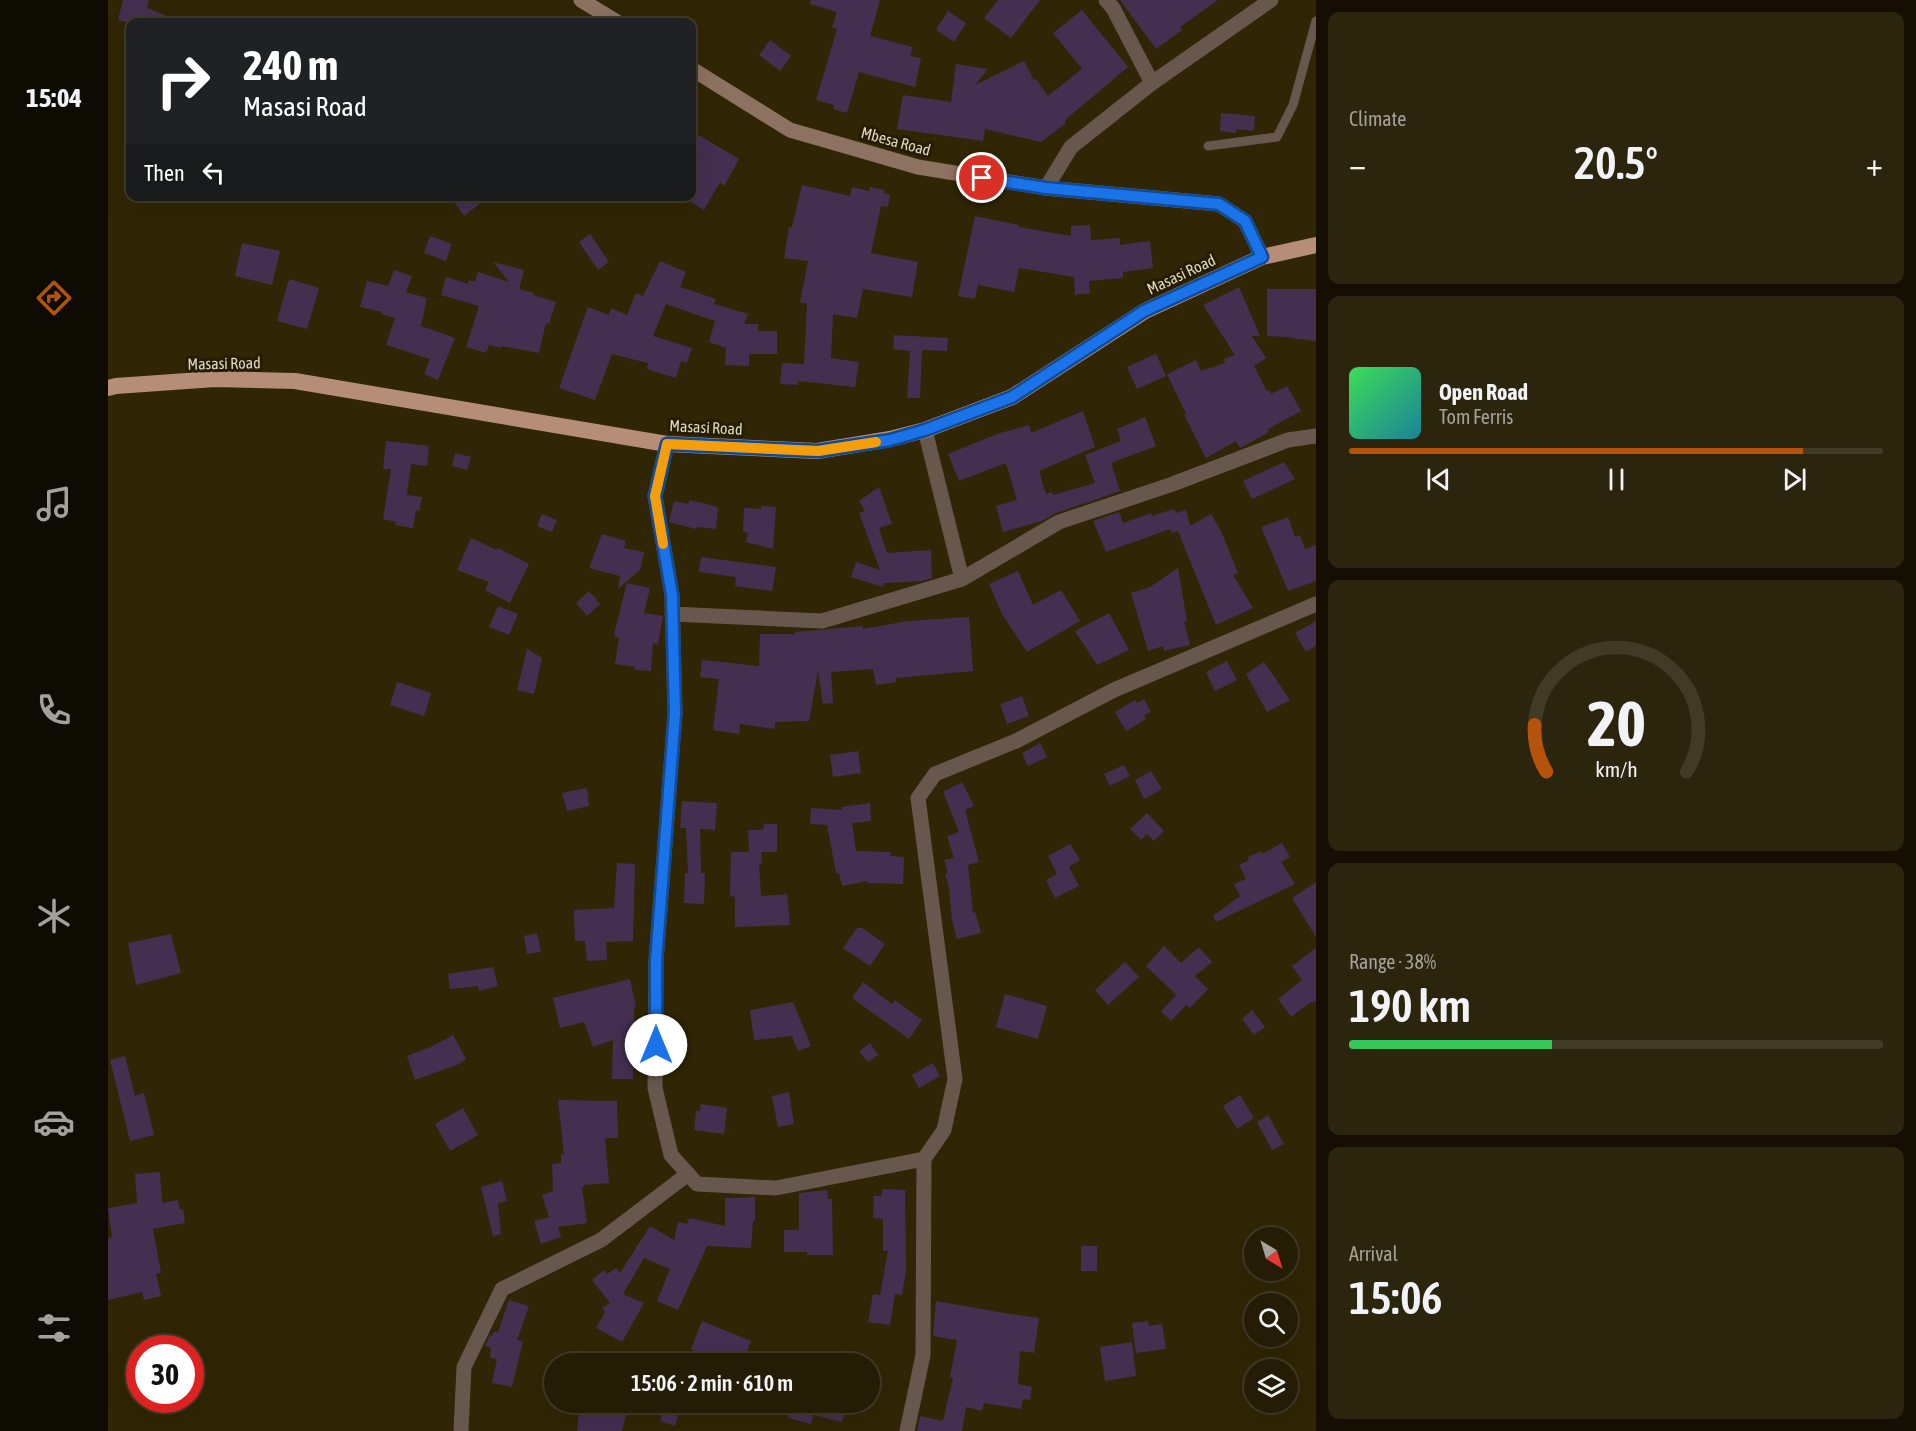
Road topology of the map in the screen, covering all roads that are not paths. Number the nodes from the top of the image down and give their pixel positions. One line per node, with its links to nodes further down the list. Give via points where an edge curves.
1 (581, 0): 4 (main road)
2 (1106, 0): 7 (street)
3 (1271, 0): 7 (street)
4 (610, 18)
5 (1316, 21): 8 (lane, via 1293,105 1277,137)
6 (696, 71): 9 (main road, Mbesa Road, via 790,130 918,167)
7 (1152, 83): 9 (street, via 1071,147)
8 (1208, 146)
9 (1046, 188): 11 (main road, Mbesa Road, via 1219,204 1245,221)
10 (1316, 245): 11 (highway, Masasi Road)
11 (1262, 257): 13 (highway, Masasi Road, via 1144,311 1012,397)
12 (108, 388): 15 (highway, Masasi Road, via 215,379 295,381)
13 (925, 430): 15 (highway, Masasi Road, via 890,440 818,451); 16 (street)
14 (1316, 436): 16 (street, via 1288,440 1059,522)
15 (667, 444): 18 (street, via 655,496)
16 (962, 579): 18 (street, via 822,621)
17 (1316, 604): 19 (street, via 1114,690 1016,741 935,774 929,782 918,798 955,1079 944,1130)
18 (672, 614): 20 (street, via 675,713 656,961 655,1088 671,1155)
19 (924, 1159): 20 (street, via 776,1188 697,1184); 22 (street, via 923,1354)
20 (688, 1174): 21 (street, via 601,1240 502,1289 464,1367)
21 (461, 1431)
22 (907, 1431)

